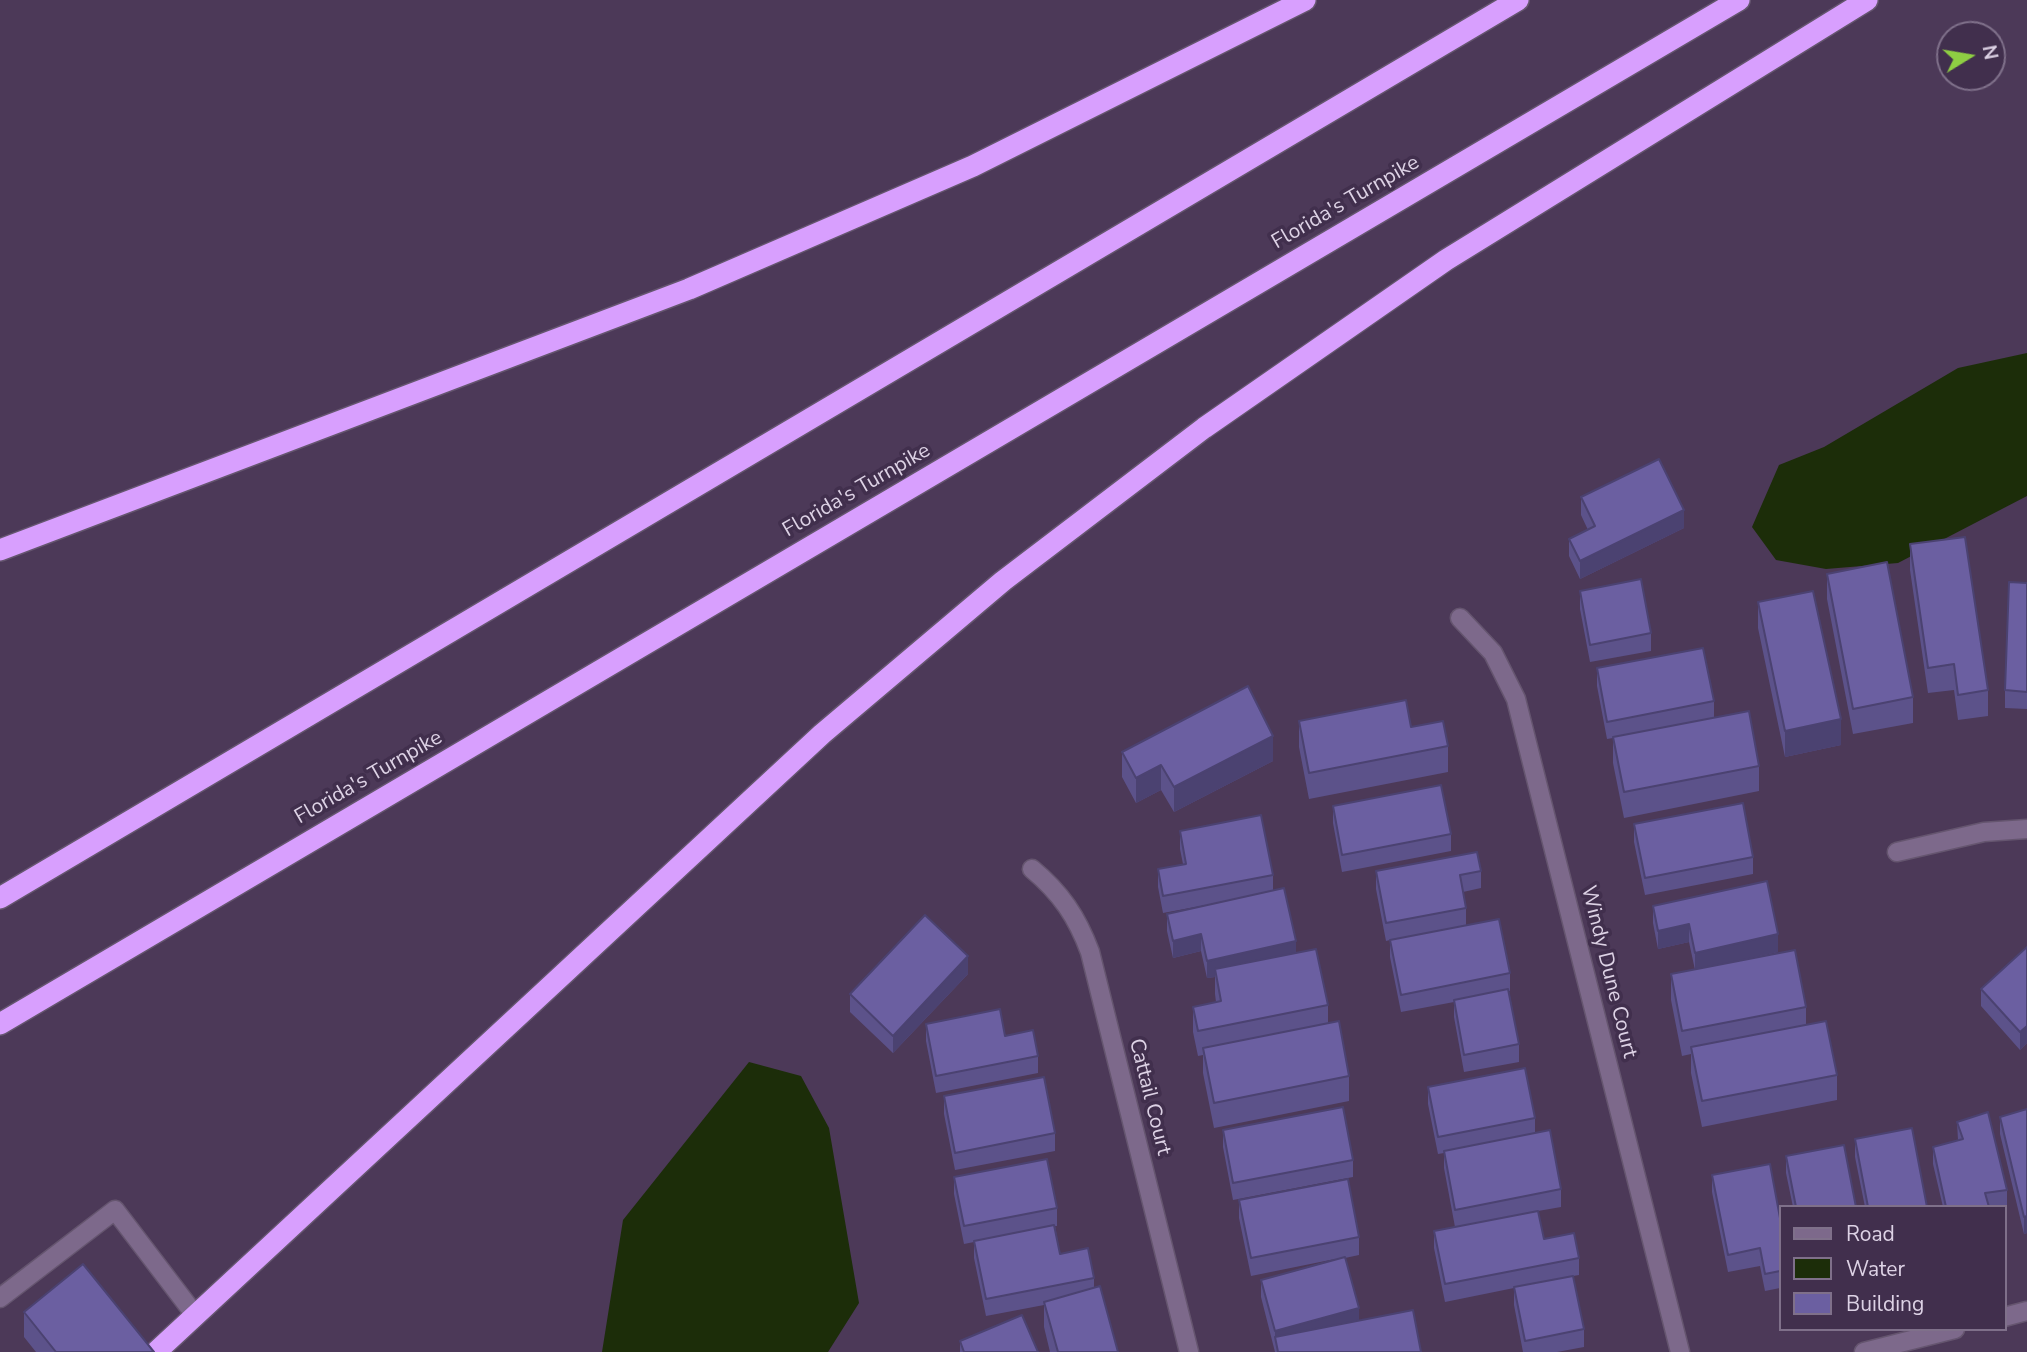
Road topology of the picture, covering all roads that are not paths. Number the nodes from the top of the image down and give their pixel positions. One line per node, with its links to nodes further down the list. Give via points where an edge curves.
1 (1305, 0): 5 (highway, via 973,166 689,289)
2 (1518, 0): 10 (highway)
3 (1739, 0): 11 (highway, Florida's Turnpike)
4 (1867, 0): 14 (highway, via 1446,260 1204,428 1003,580 822,734)
5 (0, 550)
6 (1460, 618): 19 (street, Windy Dune Court, via 1493,653 1516,699)
7 (2027, 829): 8 (street, via 1984,832)
8 (1897, 852)
9 (1032, 869): 18 (street, Cattail Court, via 1067,903 1090,952)
10 (0, 898)
11 (0, 1024)
12 (0, 1298): 14 (street, via 115,1210)
13 (2027, 1311): 15 (street)
14 (195, 1315): 17 (highway)
15 (2006, 1316)
16 (1947, 1331): 20 (street)
17 (156, 1352)
18 (1189, 1352)
19 (1679, 1352)
20 (1864, 1352)

